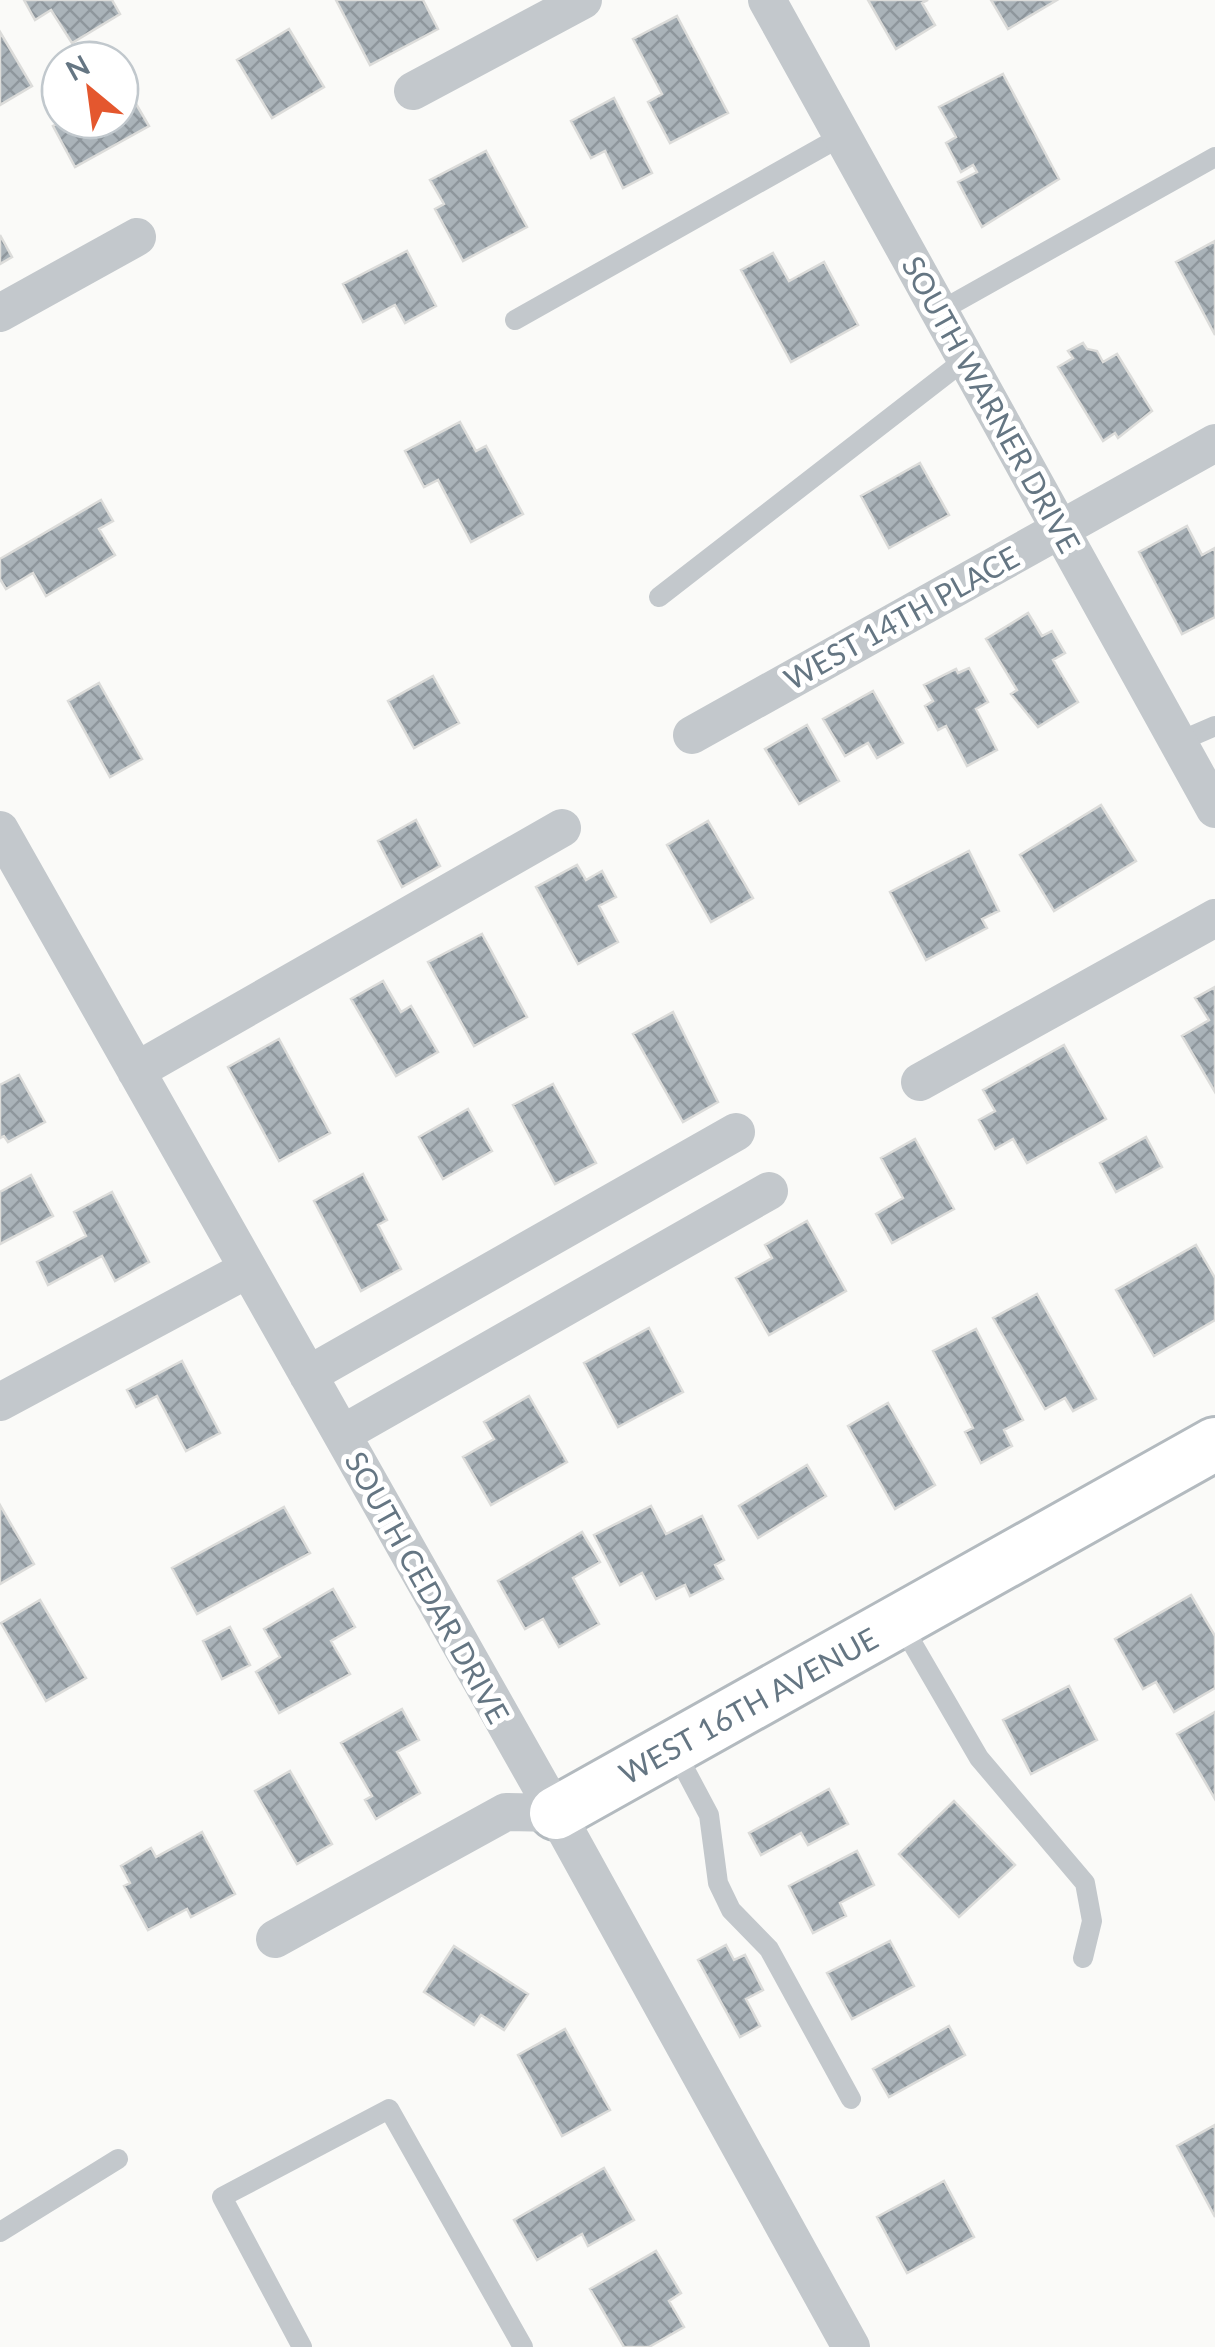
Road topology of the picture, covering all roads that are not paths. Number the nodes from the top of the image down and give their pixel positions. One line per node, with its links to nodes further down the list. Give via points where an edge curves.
1 (584, 0): 3 (street)
2 (766, 0): 4 (street, SOUTH WARNER DRIVE)
3 (413, 91)
4 (842, 136): 7 (street, SOUTH WARNER DRIVE); 9 (lane)
5 (1215, 157): 7 (lane)
6 (137, 237): 8 (street)
7 (940, 312): 10 (street, SOUTH WARNER DRIVE)
8 (0, 313)
9 (516, 320)
10 (966, 358): 12 (street, SOUTH WARNER DRIVE); 13 (lane)
11 (1215, 442): 12 (street, WEST 14TH PLACE)
12 (1061, 528): 15 (street, WEST 14TH PLACE); 16 (street, SOUTH WARNER DRIVE)
13 (659, 597)
14 (1215, 726): 16 (lane)
15 (692, 735)
16 (1178, 742): 17 (street, SOUTH WARNER DRIVE)
17 (1215, 809)
18 (562, 828): 22 (street)
19 (0, 830): 20 (street, SOUTH CEDAR DRIVE)
20 (13, 884): 22 (street, SOUTH CEDAR DRIVE)
21 (1215, 918): 23 (street)
22 (136, 1071): 26 (street, SOUTH CEDAR DRIVE)
23 (920, 1082)
24 (736, 1132): 27 (street)
25 (770, 1190): 29 (street)
26 (248, 1269): 27 (street, SOUTH CEDAR DRIVE); 28 (street)
27 (308, 1375): 29 (street, SOUTH CEDAR DRIVE)
28 (0, 1402)
29 (342, 1434): 33 (street, SOUTH CEDAR DRIVE)
30 (1211, 1456): 31 (street, WEST 16TH AVENUE)
31 (900, 1620): 32 (street, WEST 16TH AVENUE); 35 (lane, via 979,1758 1085,1883 1092,1922)
32 (673, 1748): 33 (street, WEST 16TH AVENUE); 36 (lane, via 709,1814 718,1884 731,1910 769,1950)
33 (556, 1813): 34 (street, via 506,1812); 41 (street, SOUTH CEDAR DRIVE)
34 (275, 1939)
35 (1083, 1958)
36 (851, 2100)
37 (118, 2159): 38 (lane)
38 (0, 2232)
39 (302, 2347): 40 (lane, via 222,2198 389,2109)
40 (523, 2347)
41 (851, 2347)

